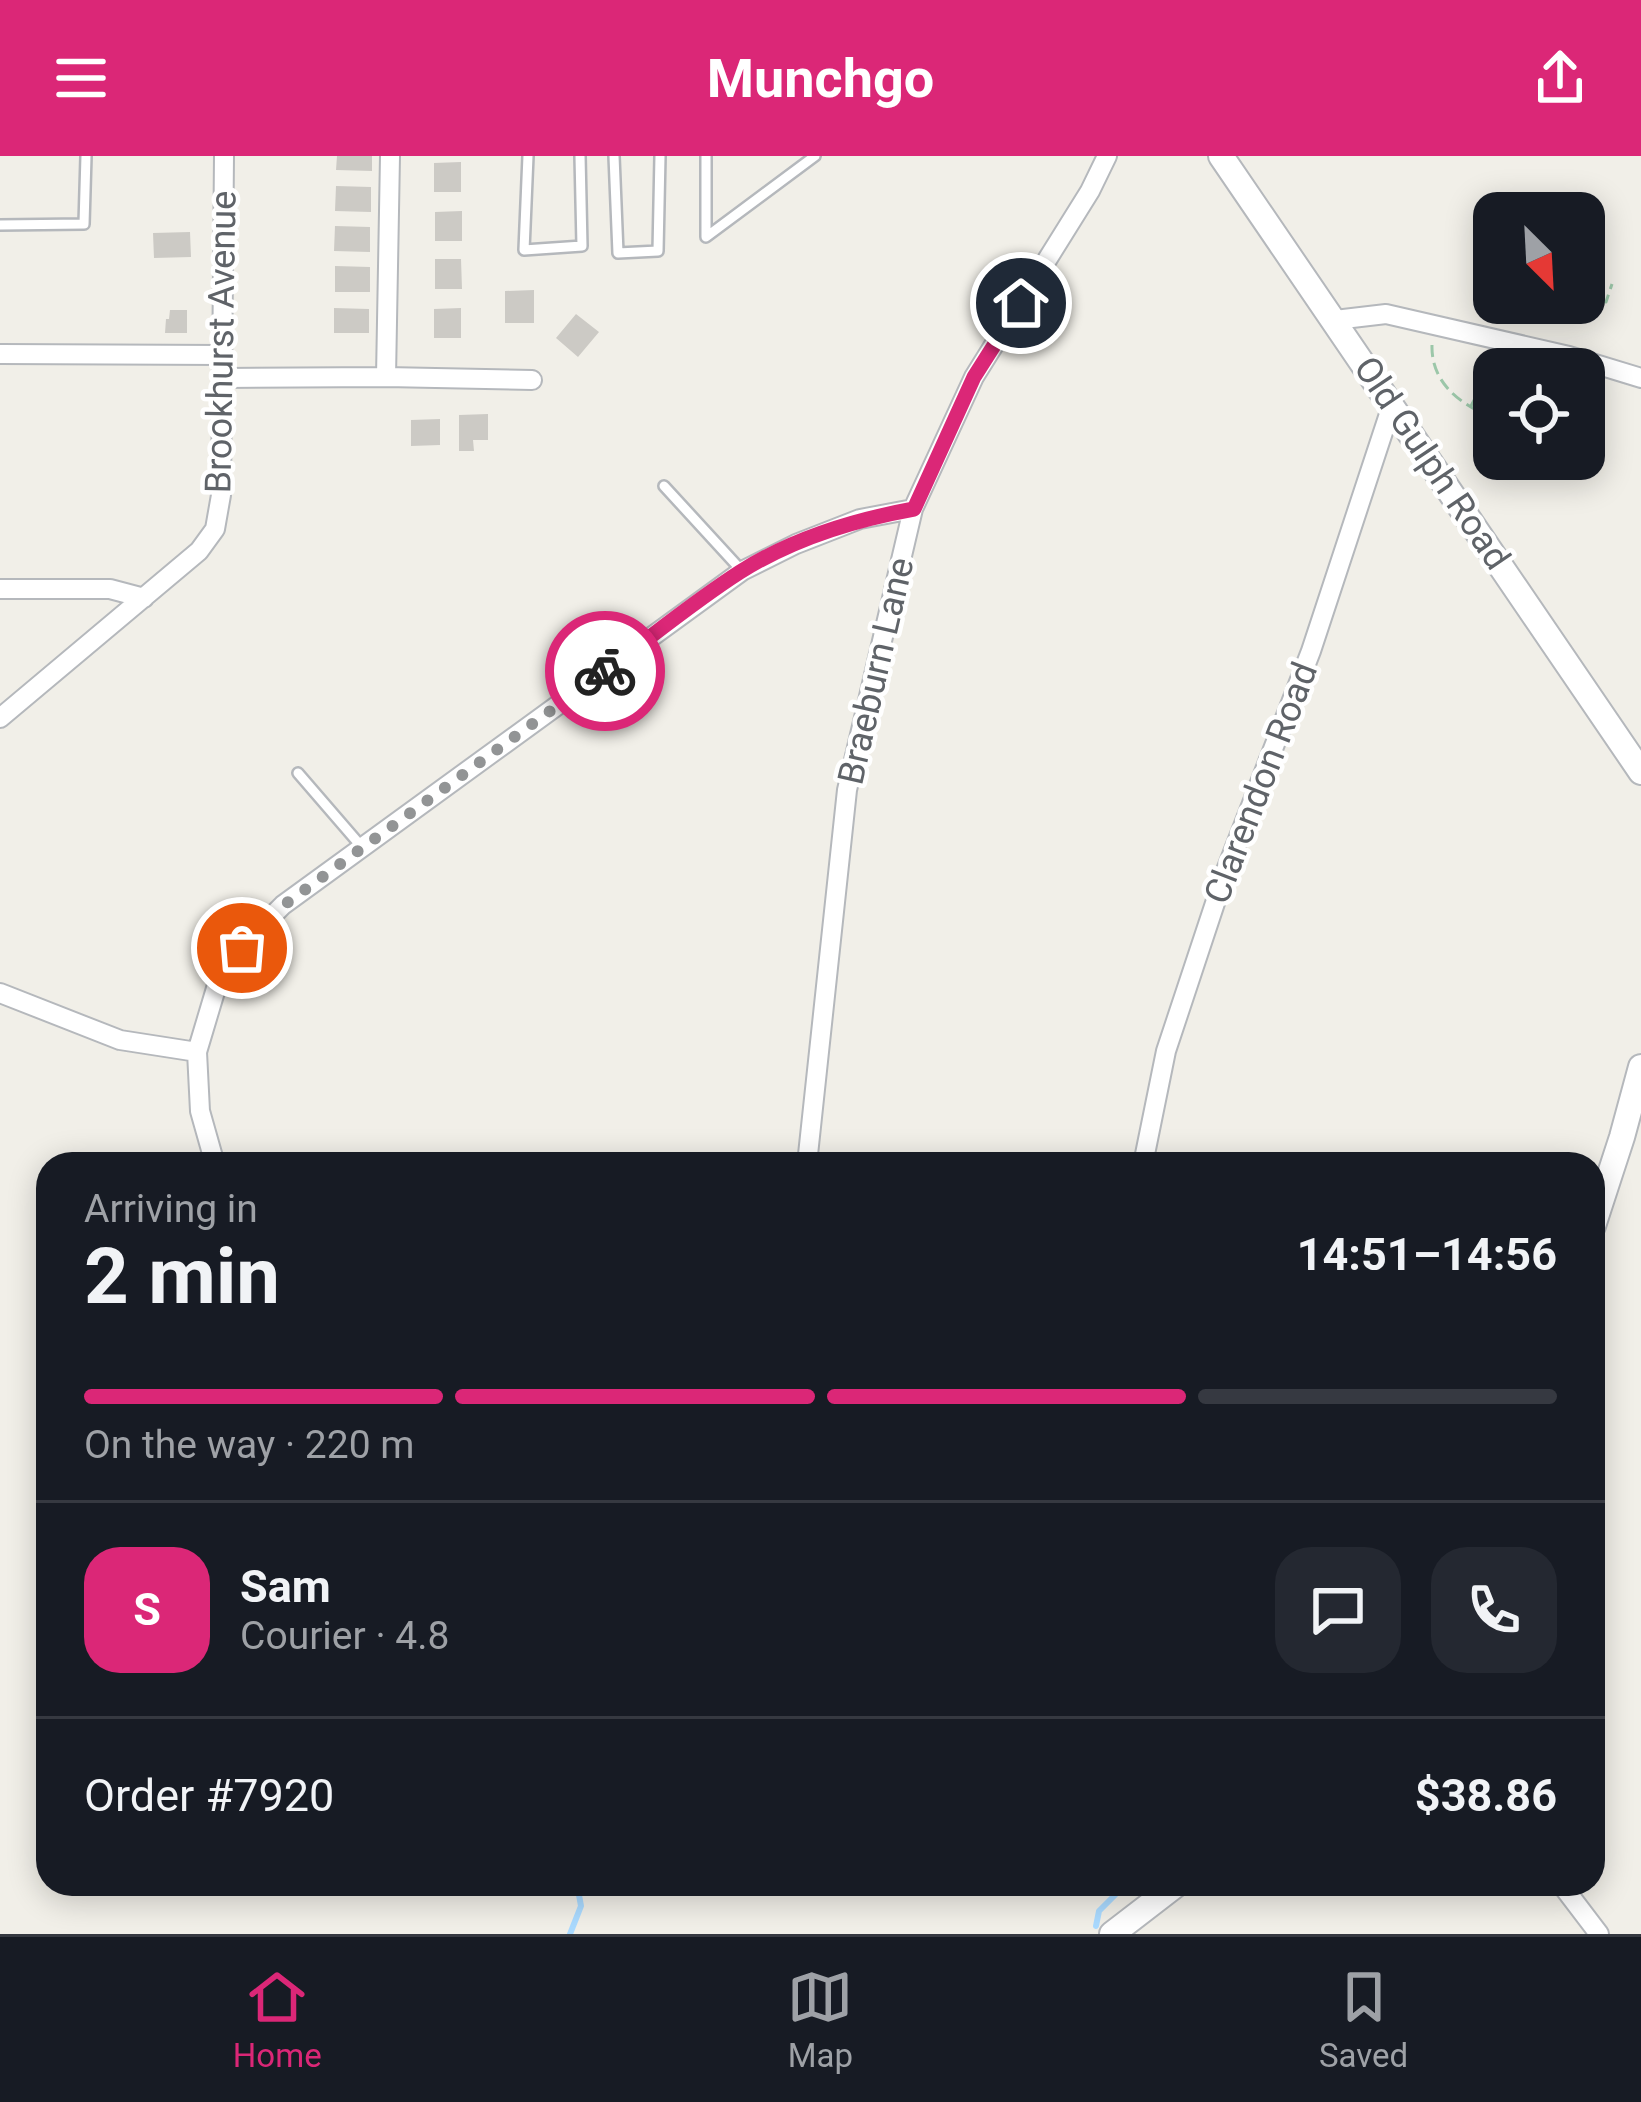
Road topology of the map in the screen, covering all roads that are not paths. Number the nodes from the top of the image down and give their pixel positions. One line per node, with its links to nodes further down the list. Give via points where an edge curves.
1 (86, 156): 12 (lane, via 84,224)
2 (224, 156): 15 (street, Brookhurst Avenue)
3 (390, 156): 16 (street)
4 (528, 156): 5 (lane, via 524,250 581,246)
5 (580, 156)
6 (614, 156): 7 (lane, via 618,253 658,250)
7 (660, 156)
8 (706, 156): 9 (lane, via 706,237)
9 (815, 156)
10 (1107, 156): 22 (street, Braeburn Lane, via 974,377)
11 (1221, 156): 13 (street, Old Gulph Road)
12 (0, 225)
13 (1335, 320): 18 (street, via 1386,314); 20 (street, Old Gulph Road)
14 (0, 354): 15 (street)
15 (223, 356): 17 (street, Brookhurst Avenue)
16 (386, 377): 17 (street); 19 (street)
17 (222, 378): 25 (street, Brookhurst Avenue, via 215,529)
18 (1641, 378)
19 (532, 380)
20 (1392, 405): 27 (street, Old Gulph Road); 35 (street, Clarendon Road, via 1166,1051)
21 (664, 486): 23 (lane)
22 (914, 509): 23 (street, via 860,519); 34 (street, Braeburn Lane, via 847,790)
23 (742, 571): 29 (street)
24 (0, 589): 25 (street, via 110,589)
25 (144, 598): 26 (street, Brookhurst Avenue)
26 (0, 718)
27 (1641, 772)
28 (298, 773): 29 (lane)
29 (362, 848): 31 (street, via 246,942 217,986)
30 (0, 993): 31 (street, via 120,1040)
31 (197, 1052): 33 (street)
32 (1641, 1066): 36 (street)
33 (211, 1152)
34 (808, 1152)
35 (1145, 1152)
36 (1605, 1189)
37 (1161, 1896): 39 (street)
38 (1570, 1896): 40 (street)
39 (1112, 1934)
40 (1599, 1934)

